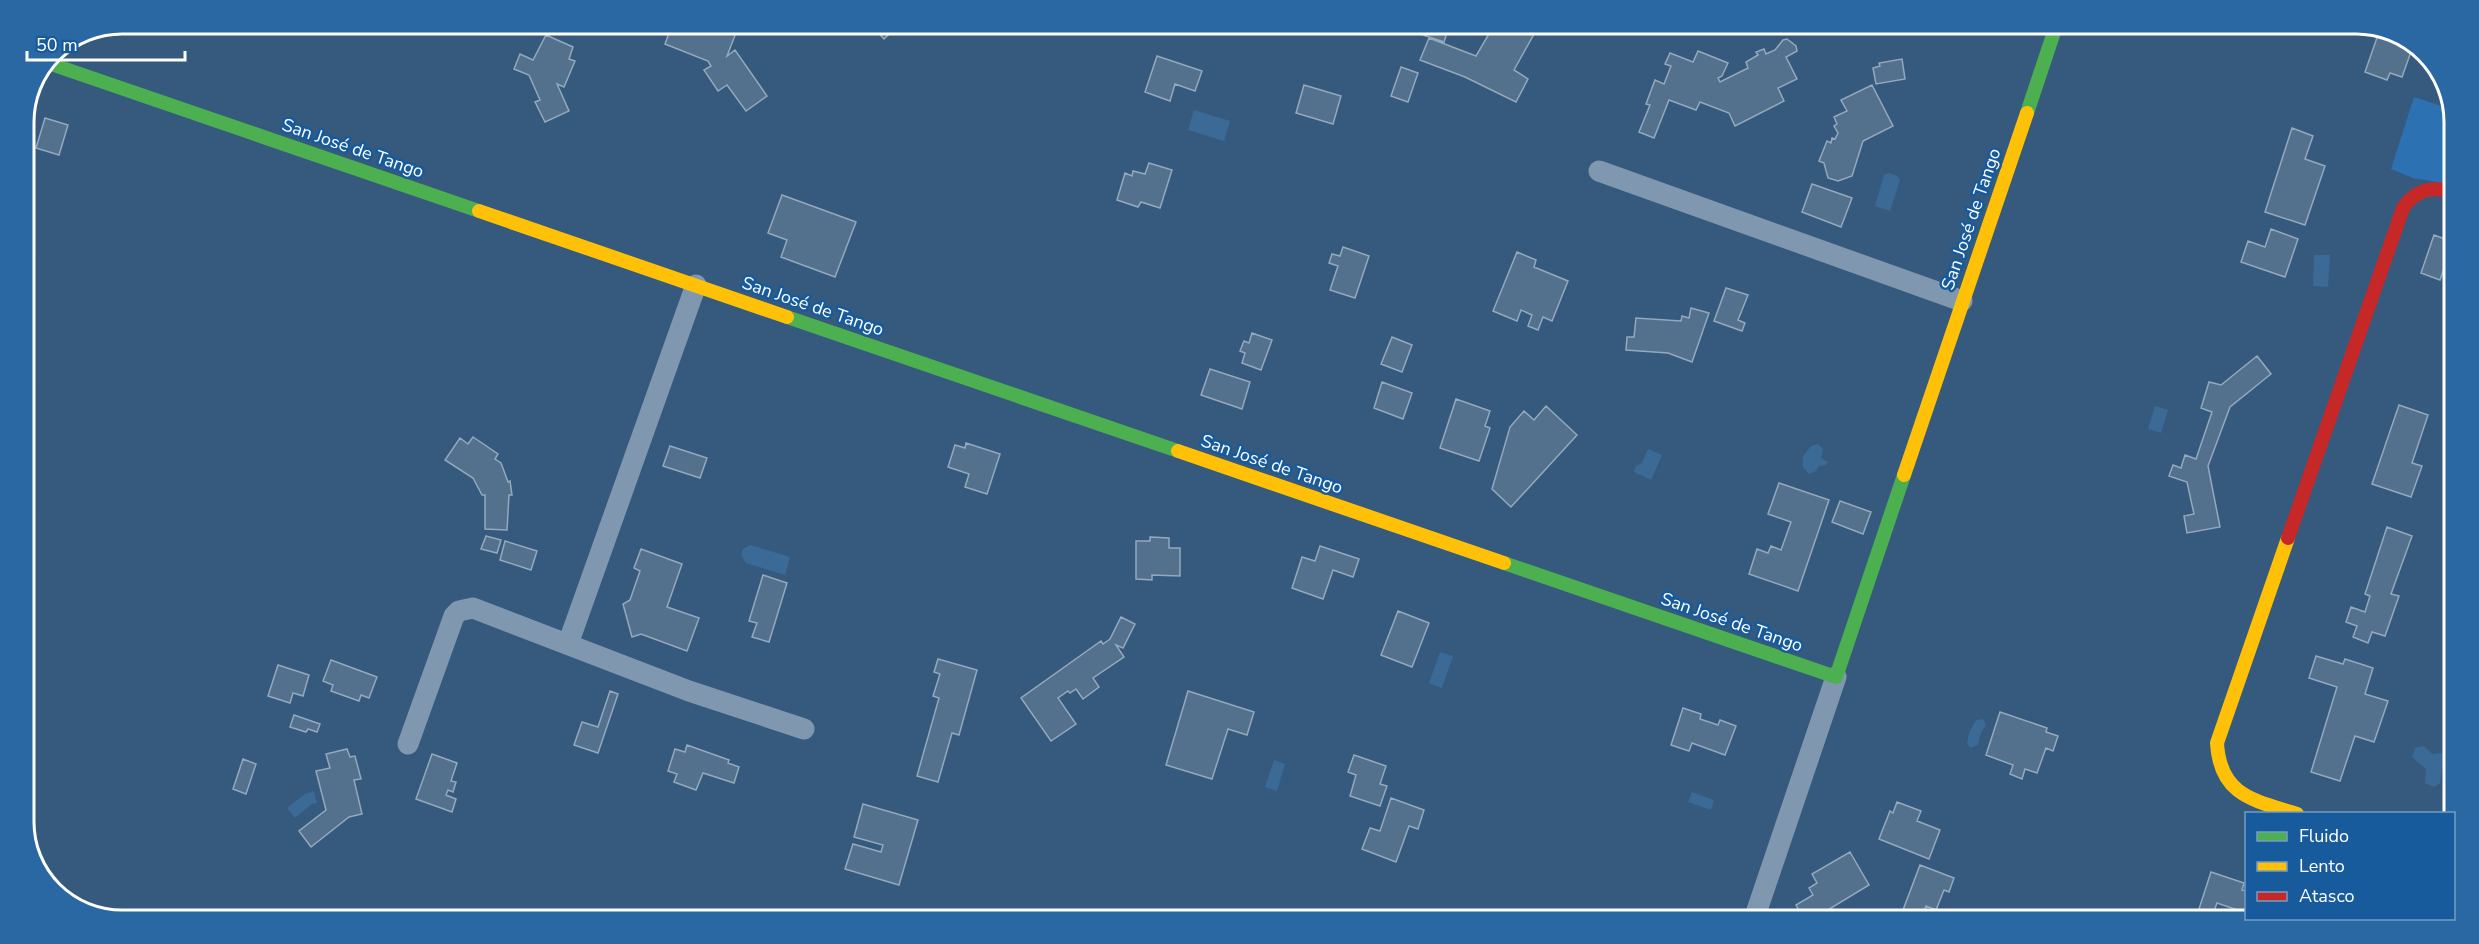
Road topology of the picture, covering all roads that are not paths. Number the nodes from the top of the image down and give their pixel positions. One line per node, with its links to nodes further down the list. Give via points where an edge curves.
1 (2053, 34): 6 (street, San José de Tango)
2 (55, 66): 5 (street, San José de Tango)
3 (1599, 171): 6 (street)
4 (2444, 190): 11 (street, via 2421,191 2407,200 2403,208 2217,743 2221,772 2236,790)
5 (696, 285): 7 (street); 8 (street, San José de Tango)
6 (1962, 301): 8 (street, San José de Tango)
7 (568, 644): 9 (street, via 689,691); 10 (street, via 473,608 459,611)
8 (1836, 677): 12 (street)
9 (804, 729)
10 (408, 744)
11 (2294, 812)
12 (1757, 910)

